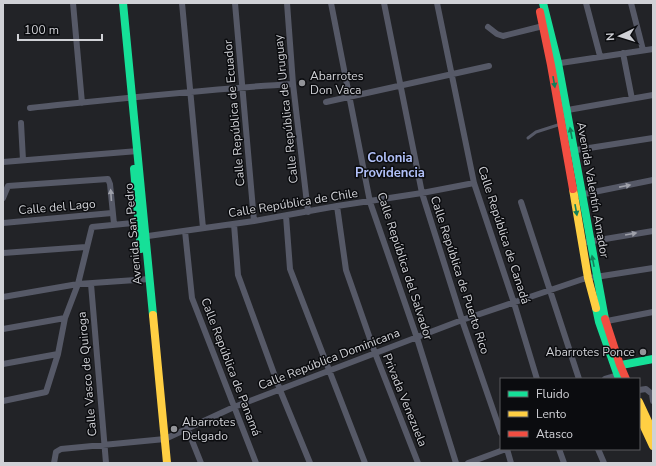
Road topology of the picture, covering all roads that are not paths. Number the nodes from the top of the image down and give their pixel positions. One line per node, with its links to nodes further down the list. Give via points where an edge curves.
1 (73, 3): 32 (street)
2 (118, 3): 28 (main road, Avenida San Pedro)
3 (123, 3): 28 (main road, Avenida San Pedro)
4 (182, 3): 26 (street)
5 (235, 3): 25 (street, Calle República de Ecuador)
6 (287, 3): 23 (street, Calle República de Uruguay)
7 (331, 3): 29 (street, Calle República del Salvador)
8 (384, 3): 24 (street, Calle República de Puerto Rico)
9 (436, 3): 22 (street, Calle República de Canadá)
10 (538, 3): 14 (main road, Avenida Valentín Amador)
11 (543, 3): 20 (main road, Avenida Valentín Amador)
12 (586, 3): 19 (street)
13 (631, 3): 17 (street)
14 (542, 26): 15 (street, via 503,36); 20 (main road, Avenida Valentín Amador)
15 (488, 27)
16 (653, 48): 17 (street)
17 (643, 50): 18 (street)
18 (623, 53): 19 (street); 30 (street)
19 (600, 56): 20 (street)
20 (554, 64): 34 (main road, Avenida Valentín Amador)
21 (490, 66): 22 (street)
22 (451, 74): 24 (street); 44 (street, Calle República de Canadá)
23 (293, 84): 25 (street); 51 (street, Calle República de Uruguay)
24 (402, 85): 29 (street); 45 (street, Calle República de Puerto Rico)
25 (243, 87): 26 (street); 55 (street, Calle República de Ecuador)
26 (191, 92): 28 (street); 61 (street)
27 (653, 95): 30 (street)
28 (129, 97): 32 (street); 39 (main road, Avenida San Pedro)
29 (350, 97): 31 (street); 48 (street, Calle República del Salvador)
30 (632, 99): 34 (street)
31 (326, 102)
32 (82, 103): 33 (street)
33 (30, 108)
34 (563, 111): 36 (main road, Avenida Valentín Amador); 40 (main road, Avenida Valentín Amador, one-way to 34)
35 (21, 123): 41 (street)
36 (561, 124): 37 (lane, via 536,132); 40 (main road, Avenida Valentín Amador)
37 (528, 138)
38 (653, 138): 40 (street)
39 (135, 151): 41 (street); 57 (main road, Avenida San Pedro)
40 (570, 151): 46 (main road, Avenida Valentín Amador)
41 (23, 160): 42 (street)
42 (3, 162)
43 (653, 180): 46 (street, one-way to 43)
44 (474, 182): 45 (street, Calle República de Chile); 75 (street, Calle República de Canadá)
45 (422, 193): 48 (street, Calle República de Chile); 78 (street, Calle República de Puerto Rico)
46 (578, 195): 65 (main road, Avenida Valentín Amador)
47 (3, 198): 52 (street, one-way to 47, via 108,179 8,186)
48 (370, 202): 50 (street, Calle República de Chile); 81 (street, Calle República del Salvador)
49 (521, 202): 73 (street)
50 (337, 206): 51 (street, Calle República de Chile); 82 (street, Privada Venezuela, via 346,270)
51 (308, 212): 54 (street, Calle República de Chile)
52 (112, 213): 53 (street, Calle del Lago); 58 (street)
53 (90, 215): 56 (street, Calle del Lago); 60 (street)
54 (286, 216): 55 (street, Calle República de Chile); 87 (street, via 290,269)
55 (254, 221): 59 (street, Calle República de Chile)
56 (3, 222)
57 (141, 222): 58 (street); 64 (main road, Avenida San Pedro)
58 (114, 224): 60 (street)
59 (234, 224): 61 (street, Calle República de Chile); 91 (street, via 238,275)
60 (92, 227): 66 (street)
61 (203, 228): 62 (street, Calle República de Chile)
62 (185, 231): 64 (street, Calle República de Chile); 96 (street, Calle República de Panamá, via 192,298)
63 (653, 231): 65 (street, one-way to 63)
64 (143, 237): 70 (main road, Avenida San Pedro)
65 (585, 242): 69 (main road, Avenida Valentín Amador)
66 (86, 247): 67 (street); 71 (street)
67 (3, 253)
68 (653, 268): 69 (street, Calle República Dominicana)
69 (592, 278): 73 (street, Calle República Dominicana); 79 (main road, Avenida Valentín Amador)
70 (147, 279): 72 (street); 101 (main road, Avenida San Pedro)
71 (78, 284): 72 (street); 74 (street); 77 (street)
72 (90, 284): 102 (street, Calle Vasco de Quiroga)
73 (550, 291): 75 (street, Calle República Dominicana); 90 (street)
74 (3, 297)
75 (514, 303): 78 (street, Calle República Dominicana); 89 (street, Calle República de Canadá)
76 (653, 312): 79 (street)
77 (65, 318): 80 (street); 83 (street)
78 (462, 320): 81 (street, Calle República Dominicana); 99 (street, Calle República de Puerto Rico)
79 (602, 322): 86 (main road, Avenida Valentín Amador)
80 (3, 329)
81 (417, 338): 82 (street, Calle República Dominicana); 117 (street, Calle República del Salvador)
82 (375, 353): 87 (street, Calle República Dominicana); 116 (street, Privada Venezuela)
83 (58, 354): 85 (street); 93 (street, via 46,392)
84 (653, 359): 86 (main road)
85 (3, 364)
86 (617, 366): 88 (main road, Avenida Valentín Amador)
87 (330, 371): 91 (street, Calle República Dominicana); 115 (street)
88 (621, 377)
89 (537, 378)
90 (579, 378)
91 (280, 390): 96 (street, Calle República Dominicana); 114 (street)
92 (640, 390): 94 (street, via 646,389 652,394)
93 (3, 401)
94 (653, 401)
95 (640, 404): 100 (main road)
96 (234, 407): 98 (street, Calle República Dominicana); 113 (street, Calle República de Panamá)
97 (640, 418): 103 (main road)
98 (187, 428): 101 (street, Calle República Dominicana); 112 (street)
99 (500, 430)
100 (653, 432)
101 (163, 439): 102 (street); 110 (main road, Avenida San Pedro); 111 (main road, Avenida San Pedro)
102 (104, 444): 108 (street, via 61,449 56,452); 109 (street, Calle Vasco de Quiroga)
103 (653, 446)
104 (503, 450): 118 (street)
105 (506, 450): 119 (street)
106 (559, 450): 120 (street)
107 (598, 450): 121 (street)
108 (54, 463)
109 (106, 463)
110 (162, 463)
111 (167, 463)
112 (201, 463)
113 (256, 463)
114 (310, 463)
115 (365, 463)
116 (418, 463)
117 (456, 463)
118 (468, 463)
119 (511, 463)
120 (564, 463)
121 (604, 463)

